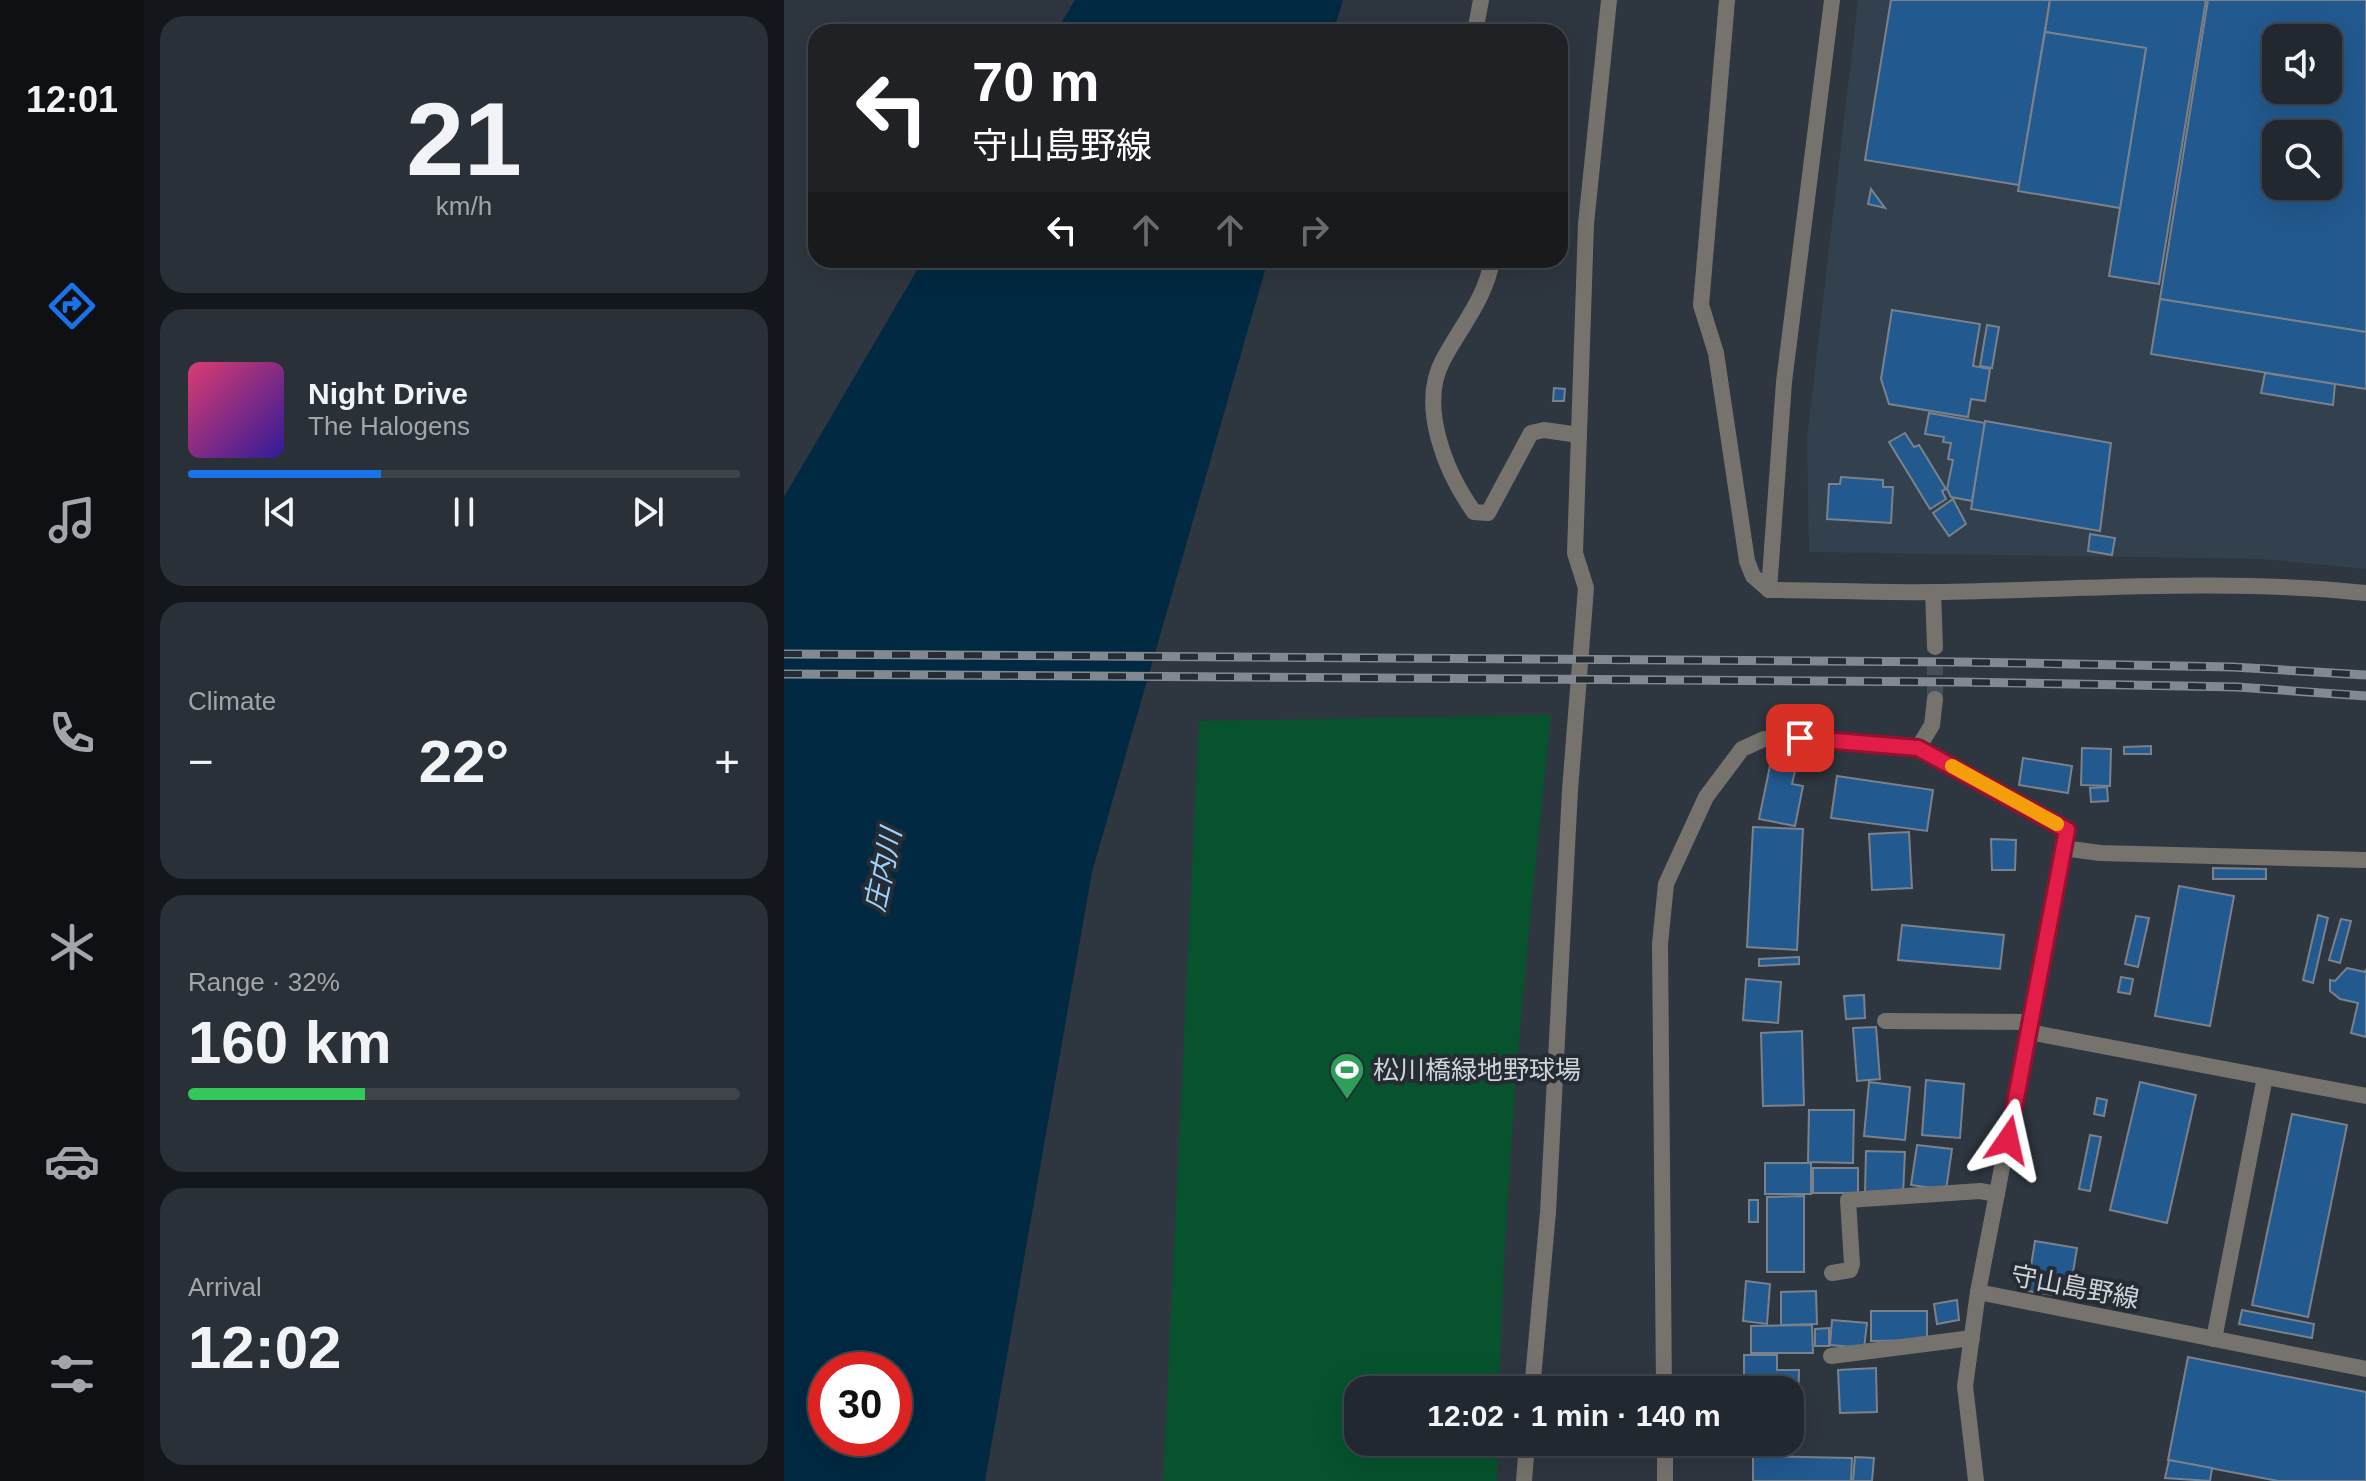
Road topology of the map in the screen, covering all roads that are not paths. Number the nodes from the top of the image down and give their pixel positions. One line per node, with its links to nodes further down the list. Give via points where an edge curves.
1 (1481, 0): 5 (street)
2 (1609, 0): 7 (street, via 1586,224)
3 (1727, 0): 8 (street, via 1701,305 1716,353 1747,561 1753,576)
4 (1832, 0): 8 (street, via 1786,367)
5 (1476, 24)
6 (1491, 268): 7 (street, via 1488,285 1440,363 1431,399 1462,494 1474,512 1488,513 1531,433)
7 (1579, 435): 27 (street, via 1575,553 1586,588)
8 (1769, 590): 9 (street)
9 (1933, 592): 10 (street, via 2284,585); 11 (street)
10 (2366, 593)
11 (1935, 647)
12 (1935, 699): 13 (street, via 1932,725)
13 (1918, 748): 14 (street, via 2067,830); 28 (street, via 1800,738 1764,739 1742,749 1706,797 1666,884 1660,944)
14 (2063, 848): 15 (street); 17 (street, 守山島野線)
15 (2366, 860)
16 (1885, 1021): 17 (street)
17 (2030, 1027): 18 (street); 20 (street, 守山島野線)
18 (2265, 1077): 19 (street); 24 (street)
19 (2366, 1096)
20 (1997, 1194): 21 (street, via 1848,1200 1852,1264 1850,1270); 22 (street, 守山島野線)
21 (1832, 1273)
22 (1978, 1292): 23 (street); 24 (street, 守山島野線)
23 (1972, 1338): 25 (street); 33 (street, via 1965,1386)
24 (2214, 1339): 26 (street, 守山島野線)
25 (1831, 1356)
26 (2366, 1369)
27 (1533, 1376)
28 (1664, 1376)
29 (1526, 1456): 31 (street)
30 (1665, 1456): 32 (street)
31 (1524, 1481)
32 (1665, 1481)
33 (1976, 1481)

